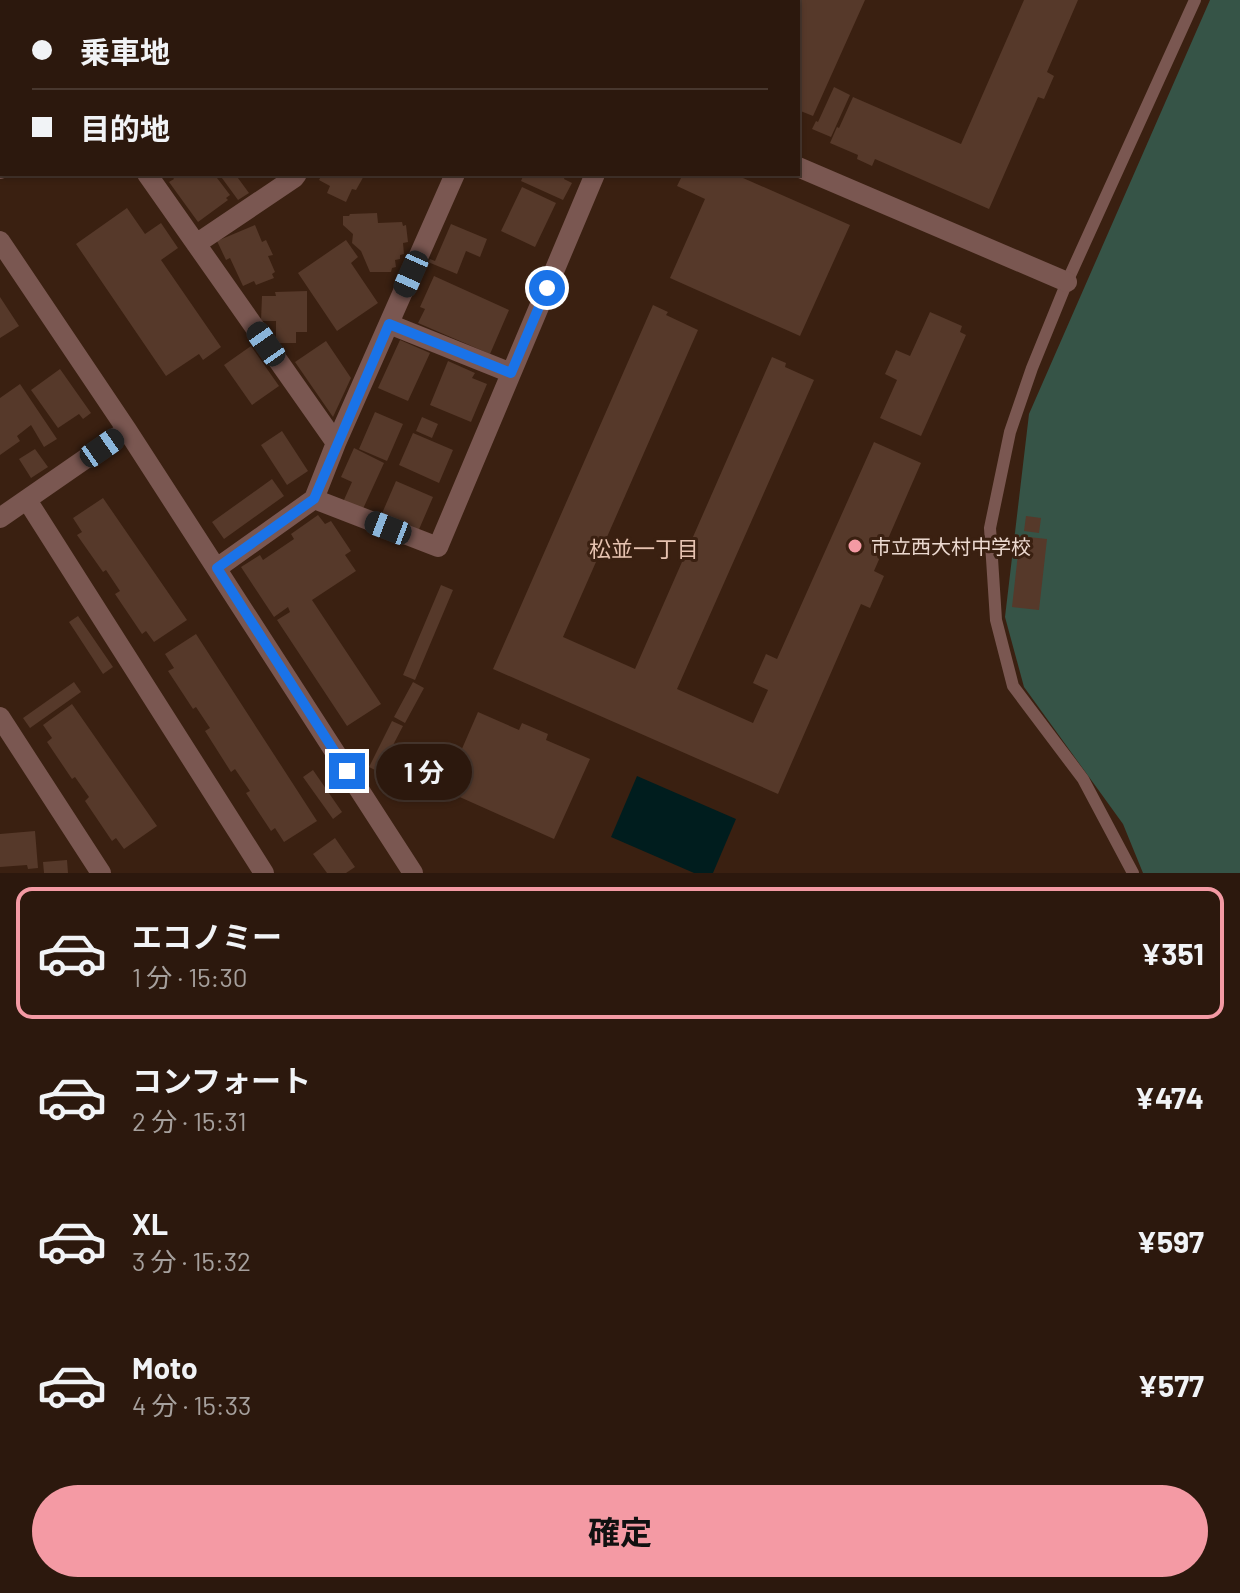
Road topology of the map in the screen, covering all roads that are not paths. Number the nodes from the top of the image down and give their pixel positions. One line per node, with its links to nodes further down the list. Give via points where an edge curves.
1 (1195, 0): 9 (lane)
2 (800, 168): 9 (street)
3 (148, 176): 8 (street)
4 (296, 176): 8 (street)
5 (454, 176): 10 (street)
6 (594, 176): 11 (street)
7 (0, 241): 12 (street)
8 (196, 244): 13 (street)
9 (1067, 282): 22 (lane, via 1010,432 990,528 996,620 1013,686 1083,779)
10 (389, 324): 11 (street); 13 (street)
11 (511, 373): 14 (street, via 438,547)
12 (127, 430): 15 (street); 17 (street)
13 (336, 443): 14 (street)
14 (314, 499): 17 (street)
15 (27, 500): 16 (street); 20 (street)
16 (0, 518)
17 (217, 568): 21 (street)
18 (0, 717): 19 (street)
19 (101, 873)
20 (264, 873)
21 (413, 873)
22 (1133, 873)

